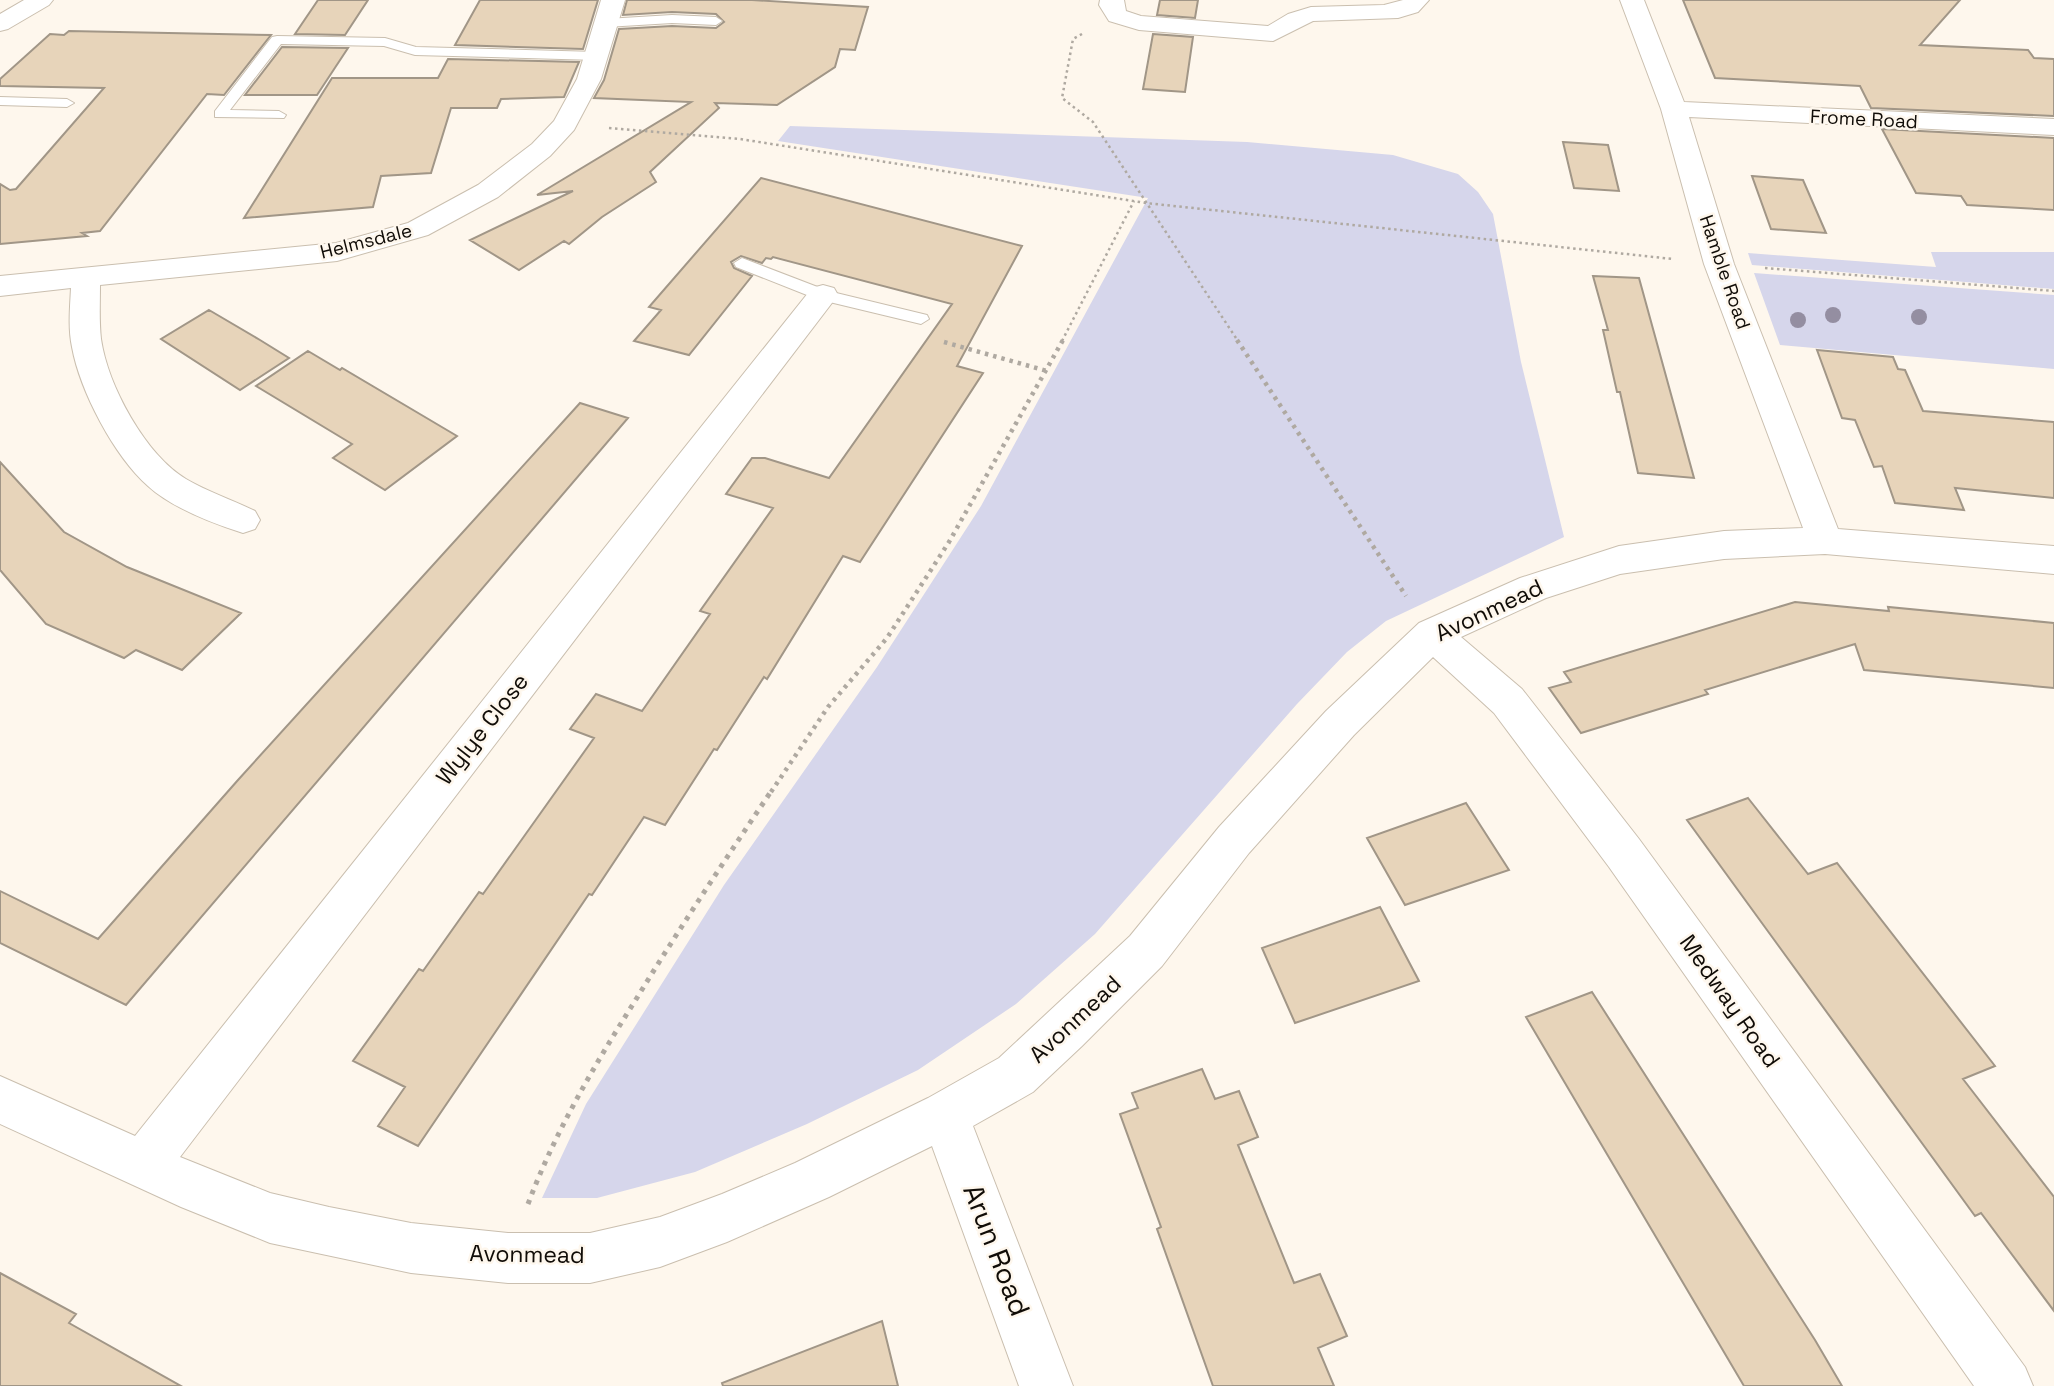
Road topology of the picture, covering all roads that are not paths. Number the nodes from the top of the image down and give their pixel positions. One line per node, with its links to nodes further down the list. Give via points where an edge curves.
1 (41, 0): 7 (street)
2 (1417, 0): 4 (street, via 1404,10 1311,14 1273,34 1139,23)
3 (1632, 0): 11 (street, Hamble Road)
4 (1114, 8)
5 (609, 12): 6 (lane); 8 (street, Helmsdale)
6 (716, 21)
7 (0, 24)
8 (597, 55): 12 (lane, via 415,51 385,41 277,40 220,114); 15 (street, Helmsdale, via 579,102 541,150 488,191 418,229 337,252)
9 (0, 101): 10 (lane)
10 (67, 103)
11 (1674, 109): 13 (street, Frome Road); 20 (street, Hamble Road, via 1719,264)
12 (279, 115)
13 (2054, 127)
14 (742, 263): 17 (lane)
15 (86, 278): 16 (street, Helmsdale); 19 (street, via 90,357 145,463 173,487)
16 (0, 286)
17 (823, 295): 18 (lane); 25 (street, Wylye Close)
18 (921, 319)
19 (243, 520)
20 (1825, 541): 21 (street, Avonmead); 22 (street, Avonmead, via 1724,545 1619,560 1533,588)
21 (2054, 560)
22 (1432, 634): 24 (street, Avonmead, via 1340,723 1234,840 1146,951 1016,1074); 27 (street, Medway Road, via 1507,701 1625,853)
23 (0, 1100): 25 (street, Avonmead)
24 (945, 1115): 25 (street, Avonmead, via 727,1217 660,1242 590,1258 508,1258 411,1248 270,1218); 26 (street, Arun Road)
25 (143, 1165)
26 (1046, 1386)
27 (2006, 1386)

